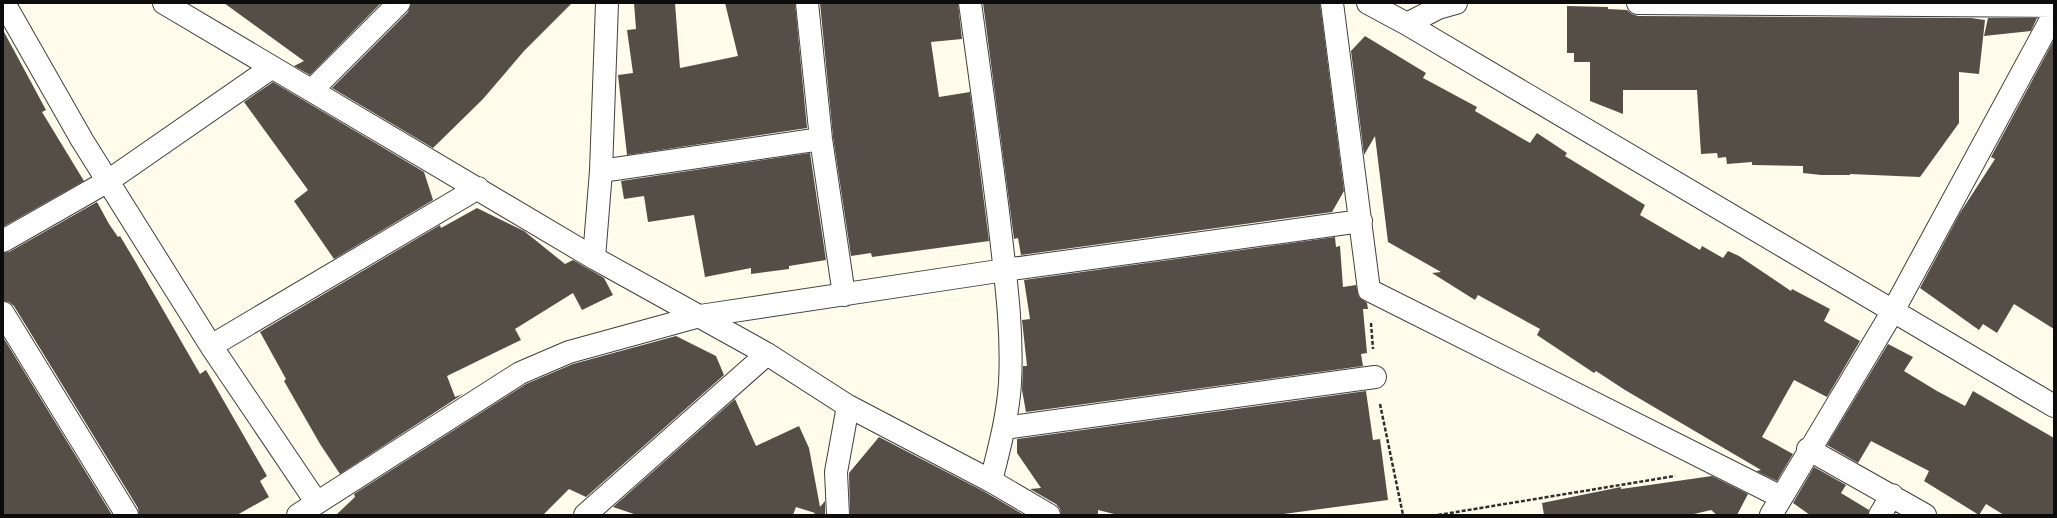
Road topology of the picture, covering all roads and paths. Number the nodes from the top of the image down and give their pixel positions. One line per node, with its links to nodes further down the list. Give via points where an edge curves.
1 (4, 3): 18 (street, via 70,120)
2 (400, 3): 15 (street)
3 (607, 3): 17 (street)
4 (807, 3): 16 (street)
5 (970, 3): 23 (street)
6 (1332, 3): 20 (street)
7 (1368, 3): 13 (street)
8 (1456, 3): 13 (street, via 1438,8)
9 (1638, 3): 11 (street)
10 (174, 5): 14 (street)
11 (2054, 6)
12 (2054, 14): 25 (street)
13 (1407, 24): 25 (street)
14 (271, 68): 15 (street); 18 (street)
15 (312, 90): 19 (street)
16 (821, 139): 17 (street); 24 (street)
17 (601, 171): 22 (street)
18 (108, 181): 21 (street); 28 (street)
19 (478, 188): 22 (street); 28 (street)
20 (1361, 221): 23 (street); 39 (street, via 1369,290)
21 (3, 242)
22 (594, 258): 27 (street)
23 (1005, 270): 24 (street); 33 (street, via 1011,343 1010,384)
24 (844, 294): 27 (street)
25 (1893, 310): 32 (street); 34 (street)
26 (3, 313): 40 (street)
27 (700, 316): 29 (street); 38 (street, via 569,352 520,374)
28 (211, 346): 38 (street)
29 (767, 354): 31 (street); 42 (street)
30 (1375, 377): 33 (street)
31 (848, 406): 36 (street); 43 (street, via 836,472)
32 (2054, 406)
33 (1004, 428): 36 (street)
34 (1808, 449): 37 (street); 39 (street)
35 (1678, 476): 45 (path)
36 (991, 481): 44 (street)
37 (1892, 495): 46 (street); 47 (street)
38 (317, 503): 41 (street)
39 (1776, 506)
40 (127, 515)
41 (298, 515)
42 (585, 515)
43 (838, 515)
44 (1049, 515)
45 (1438, 515)
46 (1880, 515)
47 (1926, 515)

